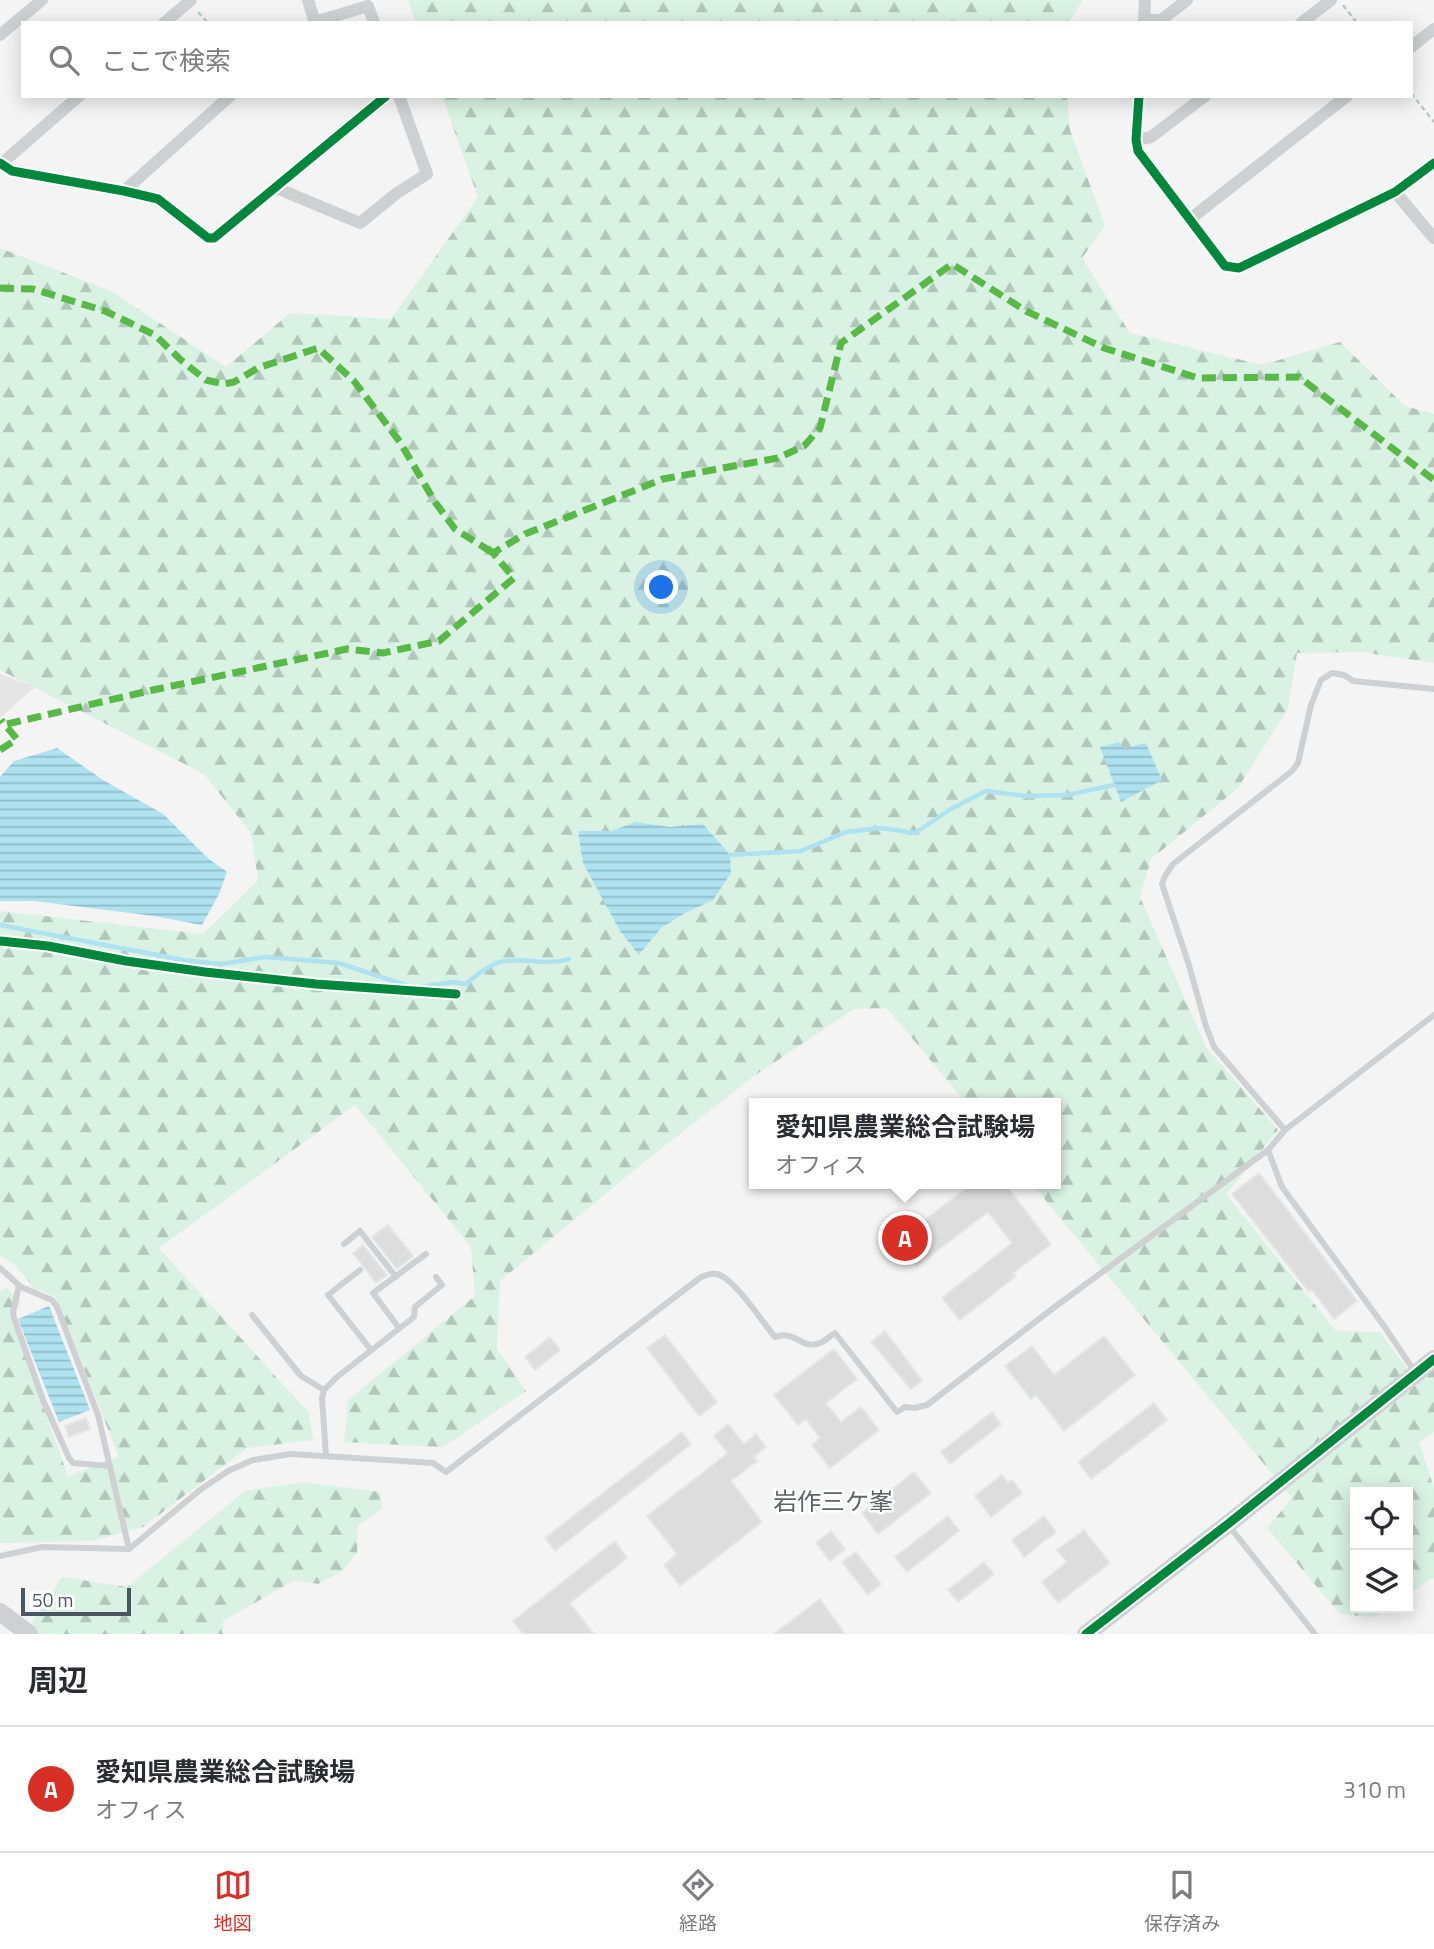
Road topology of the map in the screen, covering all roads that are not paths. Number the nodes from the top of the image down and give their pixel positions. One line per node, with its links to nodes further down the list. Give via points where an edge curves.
1 (42, 0): 14 (street)
2 (191, 0): 7 (street)
3 (308, 0): 8 (street)
4 (1145, 0): 11 (street)
5 (1187, 0): 11 (street, via 1161,20)
6 (1331, 0): 12 (street)
7 (166, 21)
8 (314, 21)
9 (321, 21): 10 (street, via 368,6)
10 (373, 21)
11 (1144, 21)
12 (1304, 21)
13 (1434, 29): 15 (street)
14 (0, 35)
15 (1413, 45)
16 (77, 98): 24 (street)
17 (228, 98): 27 (street)
18 (384, 98): 26 (street)
19 (400, 98): 26 (street, via 427,174 360,223)
20 (1139, 98): 23 (street)
21 (1202, 98): 23 (street, via 1152,137)
22 (1345, 98): 29 (street)
23 (1136, 141): 29 (street, via 1138,151)
24 (1, 163): 27 (street, via 12,171)
25 (1434, 163): 28 (street)
26 (274, 187): 27 (street, via 214,238 158,200)
27 (124, 191)
28 (1395, 192): 29 (street, via 1239,268 1225,266); 30 (street)
29 (1189, 220)
30 (1434, 238)
31 (1434, 689): 35 (lane, via 1353,681 1332,673 1321,680 1292,771 1173,863 1162,884 1214,1047)
32 (0, 941): 33 (street, via 205,972)
33 (456, 994)
34 (1434, 1015): 35 (lane)
35 (1285, 1130): 36 (lane)
36 (1268, 1150): 48 (lane, via 1282,1186); 50 (lane, via 927,1405 897,1412 835,1333 809,1346 790,1335 775,1337 732,1282 715,1273 701,1277 446,1472 433,1463)
37 (344, 1244): 41 (lane, via 360,1231)
38 (426, 1254): 41 (lane)
39 (0, 1268): 43 (lane)
40 (360, 1270): 46 (lane, via 328,1295)
41 (396, 1277): 45 (lane, via 373,1293)
42 (436, 1277): 45 (lane, via 442,1285 415,1307 414,1317)
43 (19, 1285): 51 (lane, via 52,1300 57,1307 98,1415); 51 (lane, via 14,1318 69,1458 73,1463)
44 (253, 1315): 49 (lane, via 301,1376)
45 (399, 1328): 46 (lane)
46 (371, 1350): 49 (lane)
47 (1434, 1359): 48 (street)
48 (1416, 1373): 52 (street)
49 (324, 1390): 50 (lane)
50 (326, 1456): 53 (lane, via 291,1454 253,1460 228,1471)
51 (110, 1466): 53 (lane)
52 (1228, 1524): 57 (street); 58 (lane)
53 (129, 1549): 54 (lane, via 42,1547)
54 (0, 1556)
55 (0, 1612): 56 (street)
56 (29, 1634)
57 (1086, 1634)
58 (1315, 1634)

